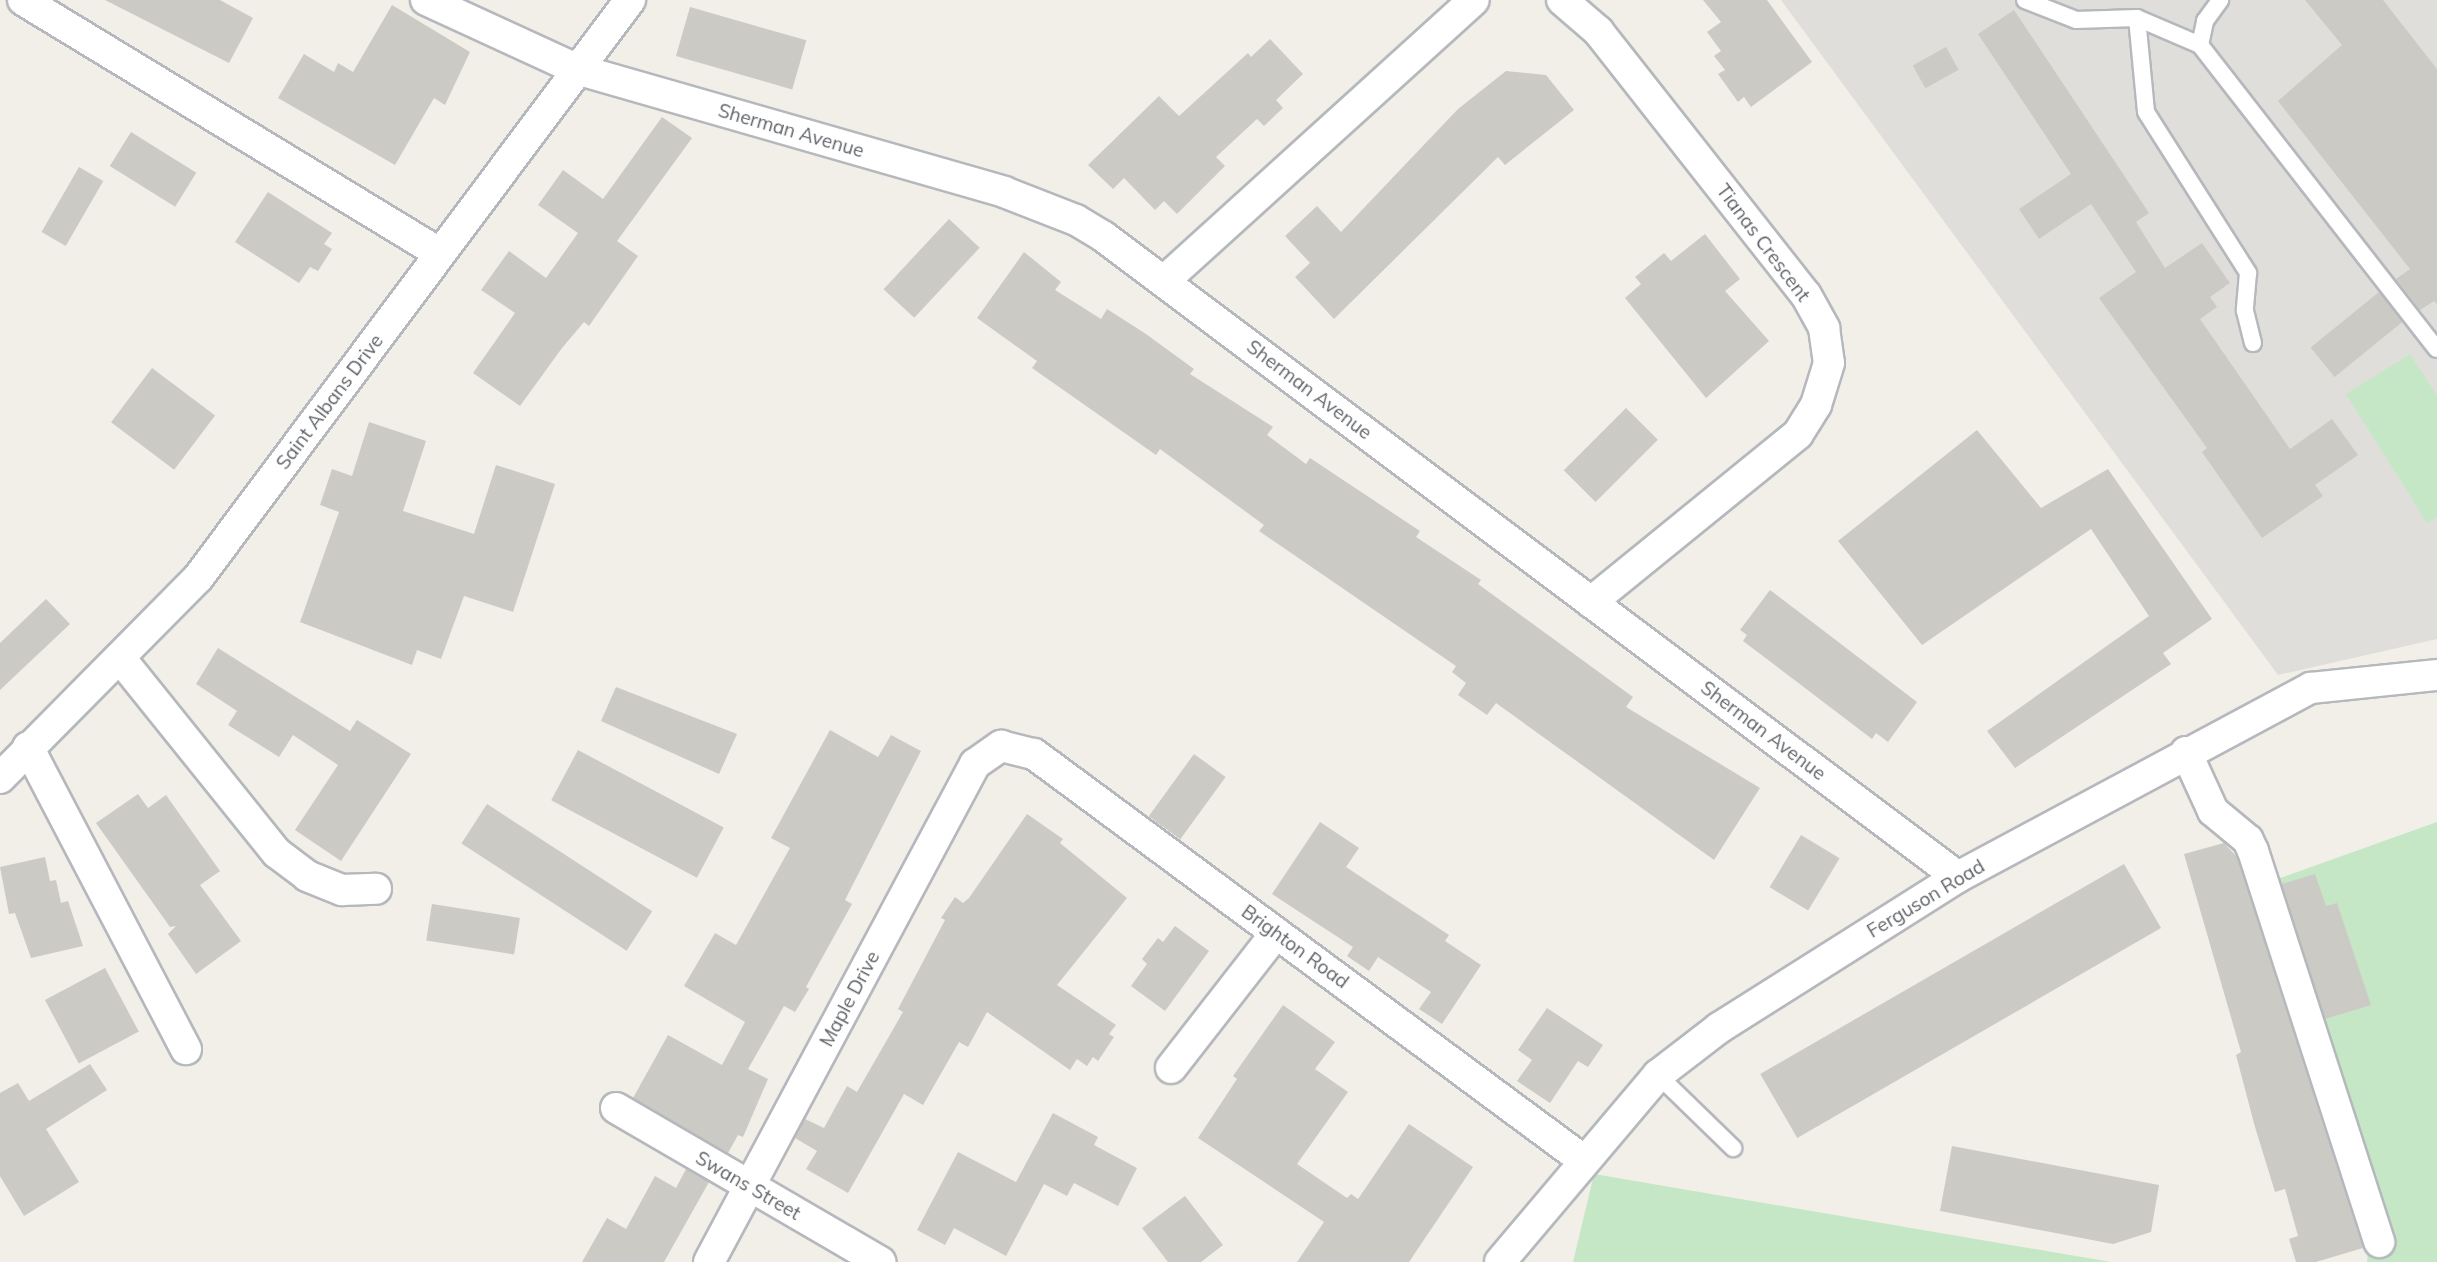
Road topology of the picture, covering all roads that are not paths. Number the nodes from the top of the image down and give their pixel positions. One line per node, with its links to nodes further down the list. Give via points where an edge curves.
1 (23, 0): 11 (street)
2 (426, 0): 10 (street, Sherman Avenue)
3 (630, 0): 10 (street, Saint Albans Drive)
4 (1474, 0): 12 (street)
5 (1562, 0): 15 (street, Tianas Crescent, via 1598,30 1806,295 1824,328 1829,363 1816,405 1798,434)
6 (2025, 0): 8 (lane, via 2076,20)
7 (2220, 0): 9 (lane, via 2205,21)
8 (2137, 18): 9 (lane); 13 (lane, via 2146,112 2248,273 2245,311)
9 (2200, 45): 14 (lane)
10 (576, 69): 11 (street, Saint Albans Drive); 12 (street, Sherman Avenue, via 1049,207 1104,237)
11 (439, 253): 16 (street, Saint Albans Drive, via 198,578)
12 (1164, 281): 15 (street, Sherman Avenue)
13 (2253, 343)
14 (2437, 349)
15 (1591, 602): 22 (street, Sherman Avenue)
16 (120, 658): 19 (street, Saint Albans Drive, via 72,710); 23 (street, via 277,853 307,876 342,890)
17 (2437, 675): 20 (street, Ferguson Road, via 2311,688)
18 (1001, 746): 24 (street, Brighton Road, via 1034,754); 31 (street, Maple Drive, via 975,764)
19 (28, 747): 21 (street, Saint Albans Drive); 25 (street)
20 (2186, 752): 22 (street, Ferguson Road); 32 (street, via 2213,811 2248,840 2253,851)
21 (0, 778)
22 (1958, 877): 27 (street, Ferguson Road, via 1719,1028)
23 (376, 889)
24 (1276, 933): 26 (street); 30 (street, Brighton Road)
25 (186, 1049)
26 (1171, 1068)
27 (1658, 1075): 29 (lane); 30 (street, Ferguson Road)
28 (616, 1108): 31 (street, Swans Street)
29 (1733, 1148)
30 (1583, 1160): 35 (street, Ferguson Road)
31 (749, 1188): 33 (street, Maple Drive); 34 (street, Swans Street)
32 (2379, 1242)
33 (709, 1262)
34 (881, 1262)
35 (1500, 1262)

